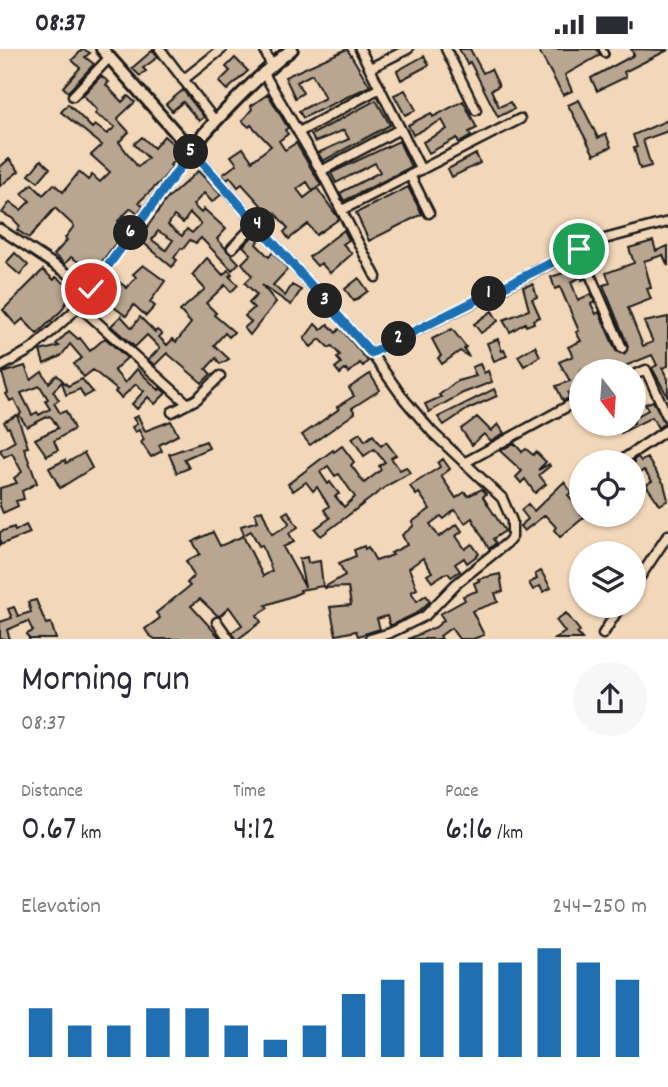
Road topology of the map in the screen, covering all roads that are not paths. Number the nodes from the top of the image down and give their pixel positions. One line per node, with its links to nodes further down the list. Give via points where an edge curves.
1 (160, 49): 11 (street)
2 (222, 49): 11 (street)
3 (264, 49): 10 (street)
4 (292, 49): 10 (street)
5 (360, 49): 9 (street)
6 (408, 49): 9 (street)
7 (446, 49): 14 (street)
8 (107, 52): 13 (street); 19 (street)
9 (370, 68): 12 (street)
10 (267, 69): 16 (street); 18 (street)
11 (183, 80): 16 (street)
12 (380, 88): 17 (street); 18 (street)
13 (73, 96)
14 (476, 110)
15 (520, 119): 20 (street)
16 (215, 121): 19 (street)
17 (400, 129): 20 (street); 21 (street)
18 (299, 132): 21 (street)
19 (195, 151): 26 (street); 31 (street)
20 (421, 170): 22 (street)
21 (321, 171): 23 (street)
22 (410, 175): 23 (street); 24 (street)
23 (342, 210): 30 (street)
24 (429, 213)
25 (668, 222): 29 (street)
26 (256, 223): 28 (street); 34 (street)
27 (1, 232): 31 (street)
28 (233, 248)
29 (579, 249): 33 (street); 34 (street)
30 (376, 277)
31 (91, 289): 32 (street)
32 (78, 305): 35 (street, via 44,339); 38 (street)
33 (622, 348)
34 (371, 353): 44 (street, via 404,399)
35 (0, 367)
36 (646, 370): 41 (street)
37 (220, 376): 38 (street)
38 (188, 404): 40 (street)
39 (569, 406): 44 (street)
40 (172, 412)
41 (668, 418)
42 (668, 429): 43 (street)
43 (637, 450)
44 (464, 463): 51 (street, via 502,498 512,521 512,537 434,609 402,628)
45 (668, 535): 46 (street)
46 (646, 568)
47 (613, 618): 49 (street)
48 (217, 622): 50 (street)
49 (603, 634)
50 (229, 639)
51 (370, 639)

